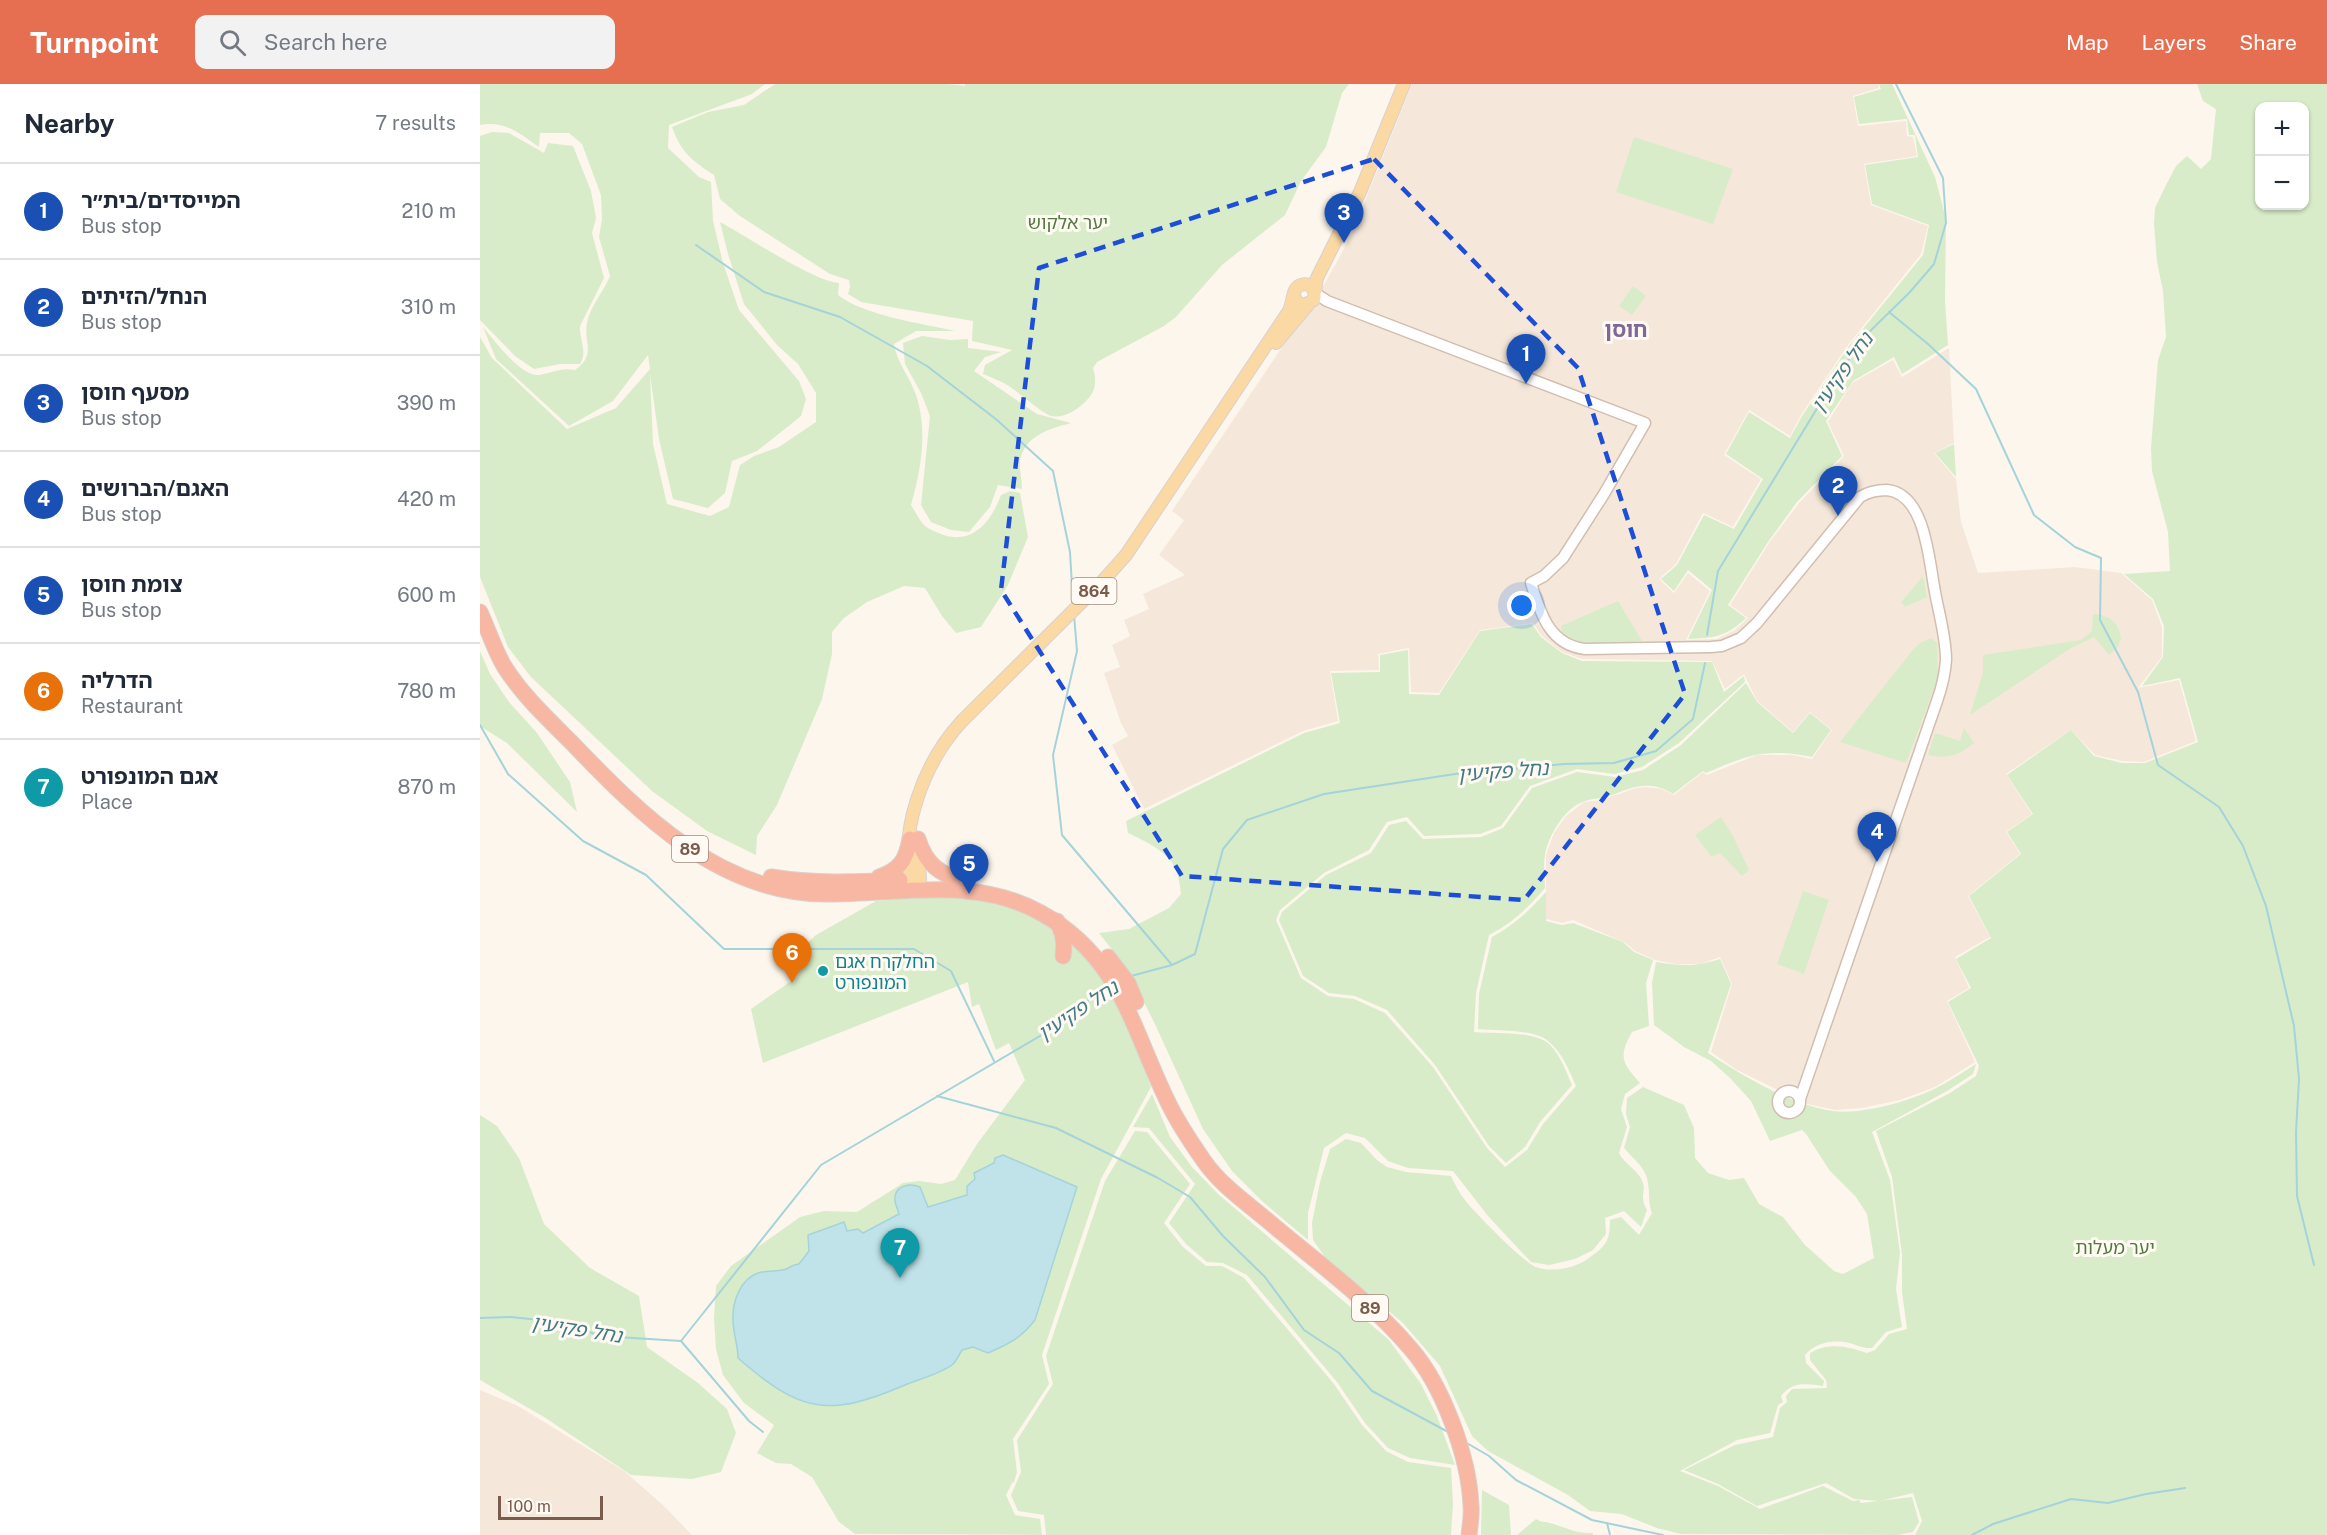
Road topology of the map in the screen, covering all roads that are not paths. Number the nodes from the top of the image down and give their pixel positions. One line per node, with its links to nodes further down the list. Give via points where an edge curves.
1 (1397, 84): 3 (main road, via 1348,205 1315,270)
2 (1404, 84): 5 (main road, 864, via 1360,192 1317,278)
3 (1303, 284): 4 (main road, via 1297,287); 5 (main road, via 1310,285)
4 (1294, 297): 5 (main road, via 1301,304); 8 (main road, 864, via 1289,311 1126,555 947,740 924,781 913,816)
5 (1312, 298): 8 (main road, 864, via 1251,376 1132,556 951,744 935,770); 14 (street, via 1645,423 1563,558 1531,583 1542,619 1570,646 1699,648 1741,638 1860,497 1889,490 1911,504 1924,537 1944,643 1945,671 1938,701)
6 (480, 612): 7 (highway, 89, via 501,662 516,684)
7 (604, 776): 9 (highway, 89, via 673,830 729,862 765,876 794,881); 11 (highway, 89, via 687,847 747,879 822,894)
8 (914, 839): 9 (highway, via 897,869); 10 (highway, via 936,870); 11 (main road, 864)
9 (864, 881): 11 (highway, 89)
10 (965, 882): 11 (highway, 89); 17 (highway, 89, via 990,886 1042,904 1100,946 1128,983)
11 (915, 883): 12 (highway, 89, via 990,894)
12 (1057, 921): 13 (highway, 89); 13 (highway, via 1067,955 1083,949)
13 (1091, 951): 17 (highway, 89, via 1120,991 1166,1098)
14 (1806, 1080): 15 (street); 16 (street)
15 (1789, 1090): 16 (street); 16 (street, via 1778,1099 1780,1109 1794,1112)
16 (1800, 1099)
17 (1185, 1132): 18 (highway, 89, via 1207,1166 1230,1189 1378,1314 1414,1352 1456,1432 1471,1507)
18 (1469, 1535)

